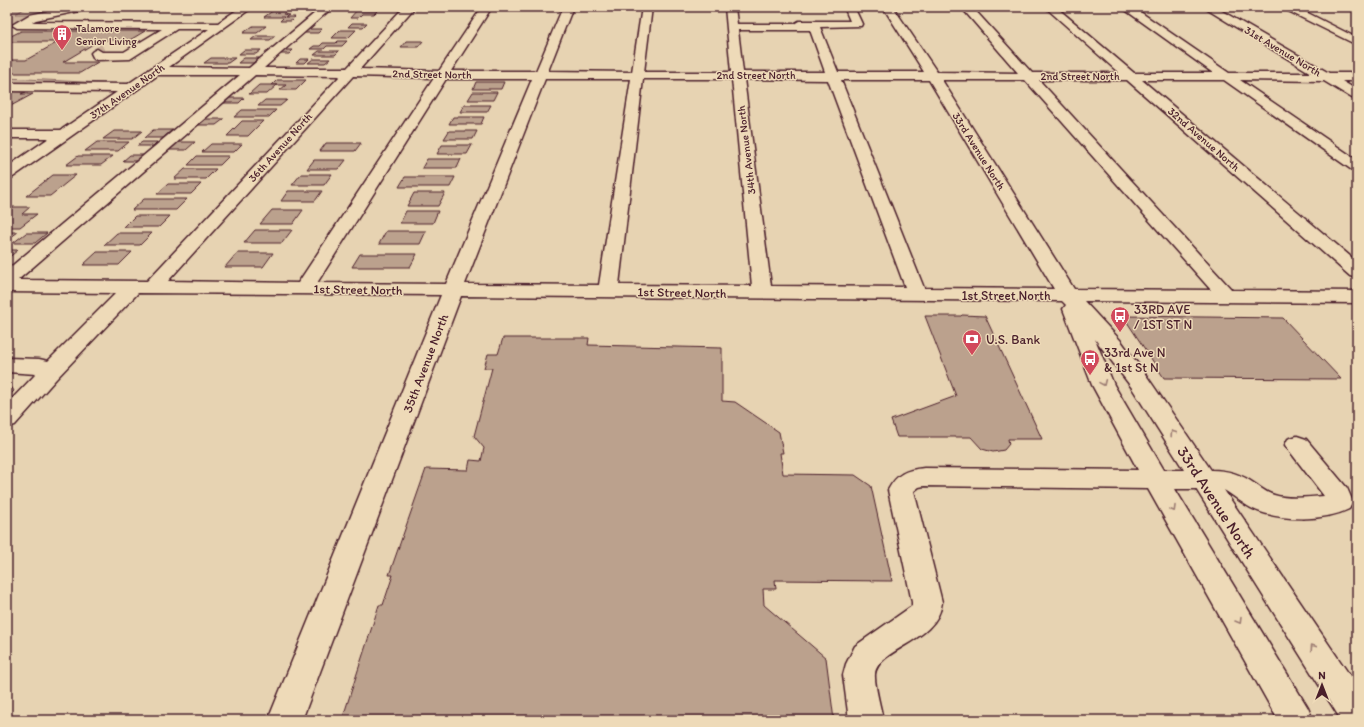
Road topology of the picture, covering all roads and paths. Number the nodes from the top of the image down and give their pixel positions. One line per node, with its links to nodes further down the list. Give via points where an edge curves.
1 (85, 7): 17 (street, via 33,17 17,25)
2 (248, 7): 18 (street, 37th Avenue North)
3 (328, 7): 22 (street)
4 (410, 7): 23 (street, 36th Avenue North)
5 (487, 7): 24 (street)
6 (568, 7): 25 (street, 35th Avenue North)
7 (647, 7): 26 (street)
8 (730, 7): 16 (street, 34th Avenue North)
9 (849, 7): 16 (street, via 857,24)
10 (888, 7): 29 (street, 33rd Avenue North)
11 (966, 7): 30 (street)
12 (1050, 7): 31 (street, 32nd Avenue North)
13 (1126, 7): 32 (street)
14 (1208, 7): 33 (street, 31st Avenue North)
15 (1288, 7): 19 (street)
16 (732, 25): 27 (street, 34th Avenue North); 28 (street, via 814,27)
17 (174, 26): 18 (street); 20 (street, via 143,46 122,46)
18 (221, 26): 21 (street, 37th Avenue North)
19 (1357, 42)
20 (100, 51)
21 (156, 71): 22 (street, 2nd Street North); 36 (street, 37th Avenue North)
22 (251, 72): 23 (street, 2nd Street North); 43 (street)
23 (349, 72): 24 (street, 2nd Street North); 45 (street, 36th Avenue North)
24 (443, 75): 25 (street, 2nd Street North); 46 (street)
25 (541, 75): 26 (street, 2nd Street North); 47 (street, 35th Avenue North)
26 (638, 75): 27 (street, 2nd Street North); 48 (street)
27 (738, 75): 28 (street, 2nd Street North); 49 (street, 34th Avenue North)
28 (833, 76): 29 (street, 2nd Street North); 50 (street)
29 (933, 76): 30 (street, 2nd Street North); 51 (street, 33rd Avenue North)
30 (1028, 76): 31 (street, 2nd Street North); 52 (street)
31 (1132, 76): 32 (street, 2nd Street North); 42 (street, 32nd Avenue North)
32 (1228, 77): 33 (street, 2nd Street North); 40 (street)
33 (1326, 77): 34 (street, 2nd Street North); 37 (street, 31st Avenue North)
34 (1357, 77)
35 (7, 87): 36 (street)
36 (131, 88): 39 (street, 37th Avenue North)
37 (1357, 95)
38 (7, 134): 39 (street)
39 (65, 134): 41 (street, 37th Avenue North)
40 (1357, 167)
41 (7, 174)
42 (1357, 272)
43 (7, 280)
44 (7, 286): 45 (street, 1st Street North)
45 (142, 287): 46 (street, 1st Street North); 55 (street, 36th Avenue North)
46 (303, 288): 47 (street, 1st Street North)
47 (453, 290): 48 (street, 1st Street North); 61 (street, 35th Avenue North)
48 (608, 291): 49 (street, 1st Street North)
49 (762, 293): 50 (street, 1st Street North)
50 (916, 294): 51 (street, 1st Street North)
51 (1068, 295): 52 (street, 1st Street North); 58 (street, 33rd Avenue North, one-way to 58, via 1103,385); 59 (street, 33rd Avenue North, one-way to 51, via 1124,360)
52 (1227, 296): 53 (street, 1st Street North)
53 (1357, 297)
54 (7, 365): 55 (street, via 39,366 48,370)
55 (48, 374): 56 (street, 36th Avenue North)
56 (7, 419)
57 (1297, 445): 59 (street, via 1338,495 1340,502 1333,506 1274,506 1225,480)
58 (1156, 480): 59 (street); 62 (street, via 915,477 906,482 901,490 901,496 927,602 926,610 920,618 866,656 859,675); 63 (street, 33rd Avenue North, one-way to 63)
59 (1203, 480): 60 (street, 33rd Avenue North, one-way to 59)
60 (1357, 716)
61 (285, 720)
62 (866, 720)
63 (1296, 720)

